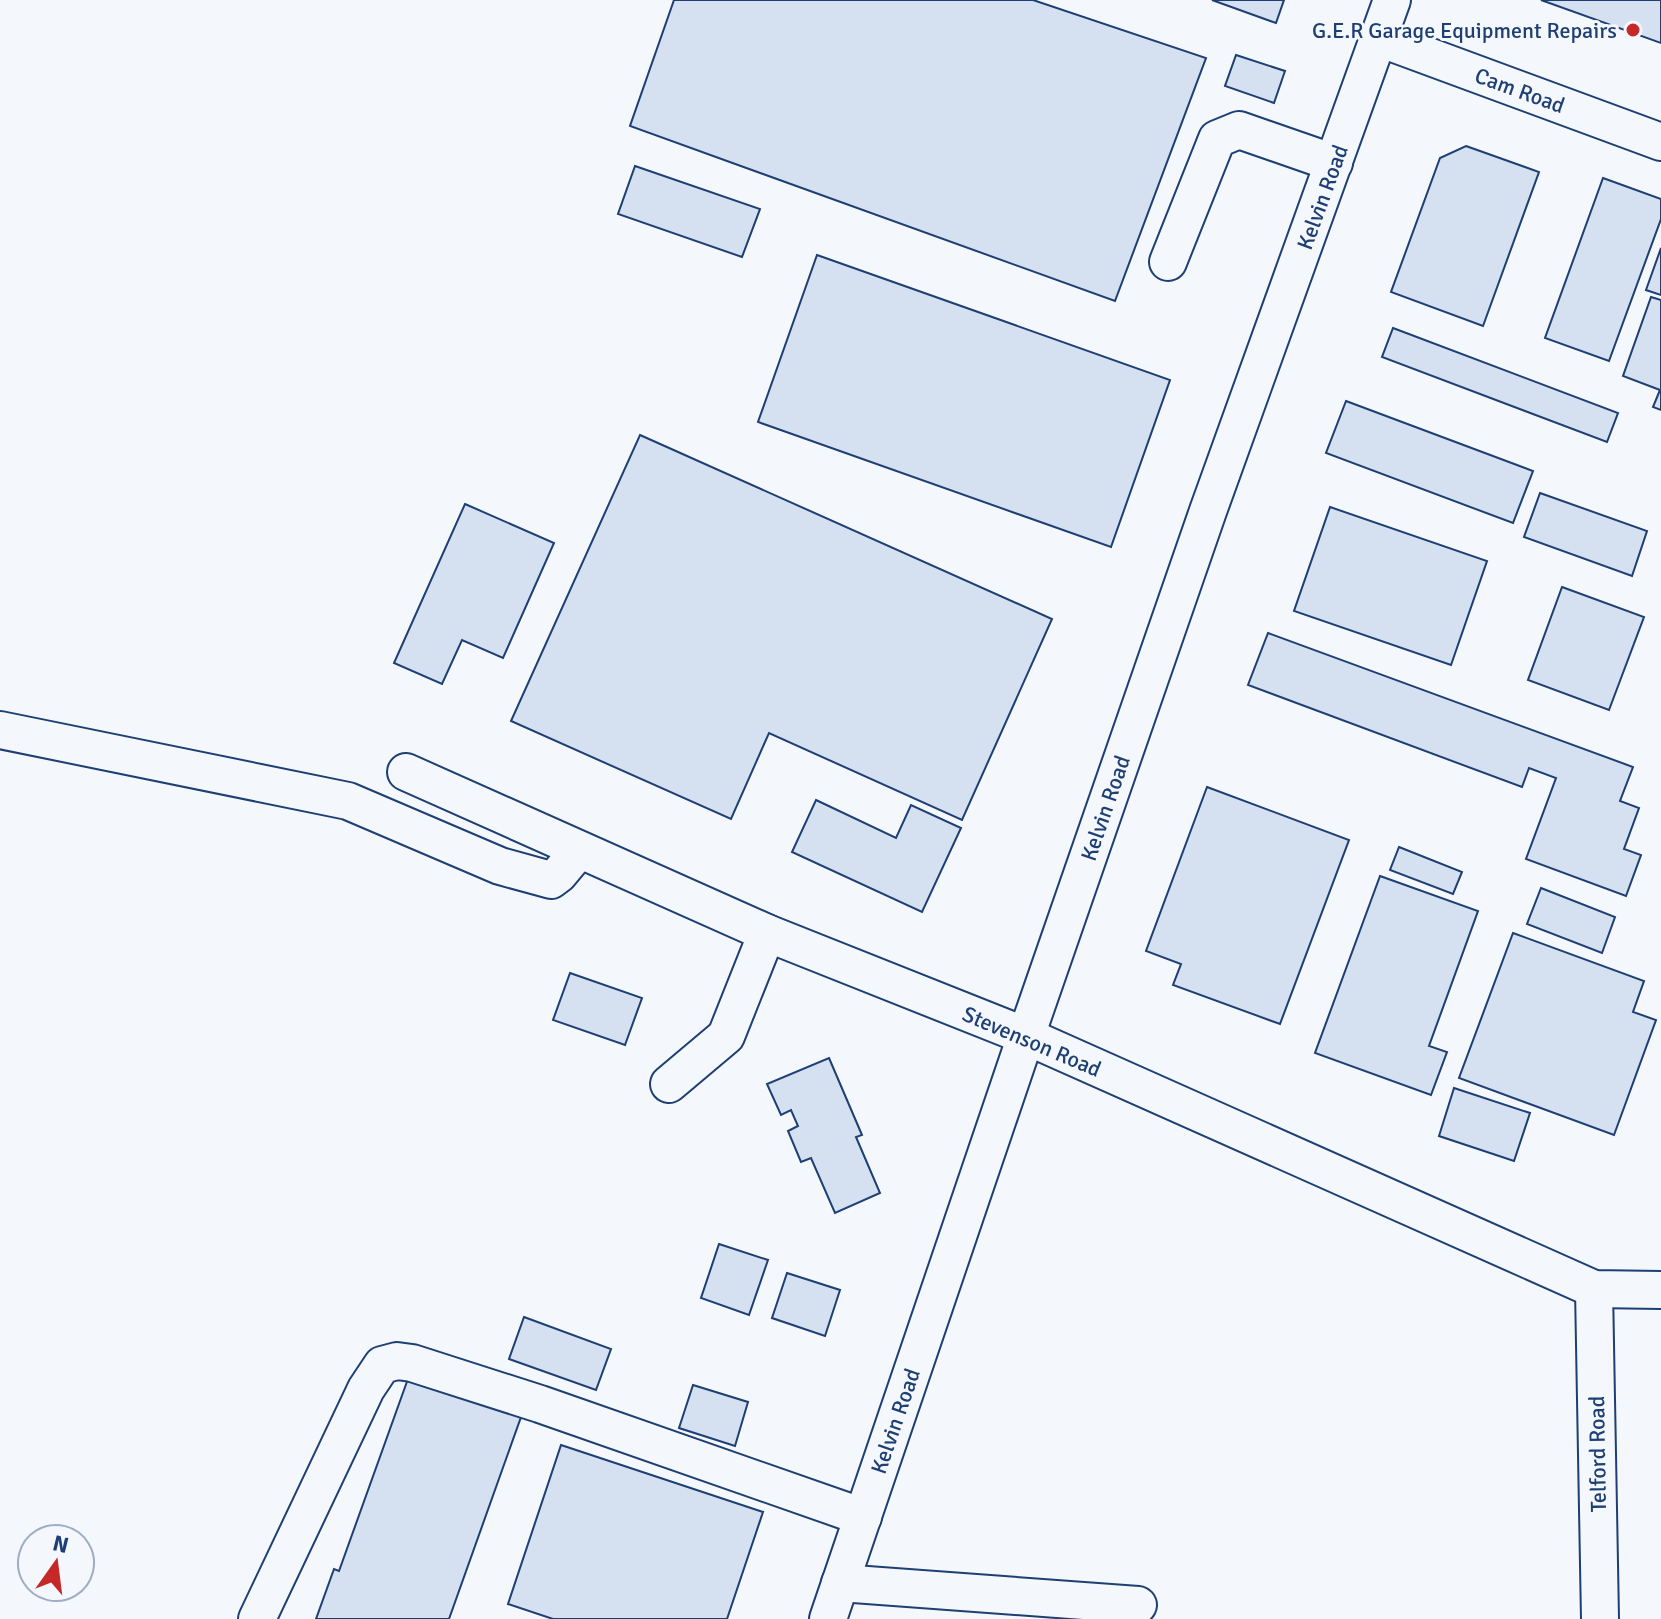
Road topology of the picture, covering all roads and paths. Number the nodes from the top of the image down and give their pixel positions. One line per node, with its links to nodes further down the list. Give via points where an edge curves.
1 (1392, 0): 2 (street, Kelvin Road)
2 (1379, 38): 3 (street, Cam Road); 4 (street, Kelvin Road)
3 (1661, 142)
4 (1334, 163): 5 (street, via 1239,130 1217,139); 10 (street, Kelvin Road)
5 (1168, 262)
6 (0, 730): 8 (street, via 348,801 536,877 551,880)
7 (406, 772): 8 (street, Stevenson Road)
8 (579, 850): 9 (street, Stevenson Road)
9 (767, 933): 10 (street, Stevenson Road); 11 (street, via 726,1036)
10 (1026, 1036): 12 (street, Stevenson Road); 14 (street, Kelvin Road)
11 (669, 1084)
12 (1594, 1289): 13 (street, Stevenson Road); 19 (street, Telford Road)
13 (1661, 1290)
14 (863, 1517): 15 (street, Kelvin Road); 17 (street, via 540,1404 397,1361 382,1365 366,1389)
15 (840, 1583): 16 (street); 18 (street, Kelvin Road)
16 (1138, 1605)
17 (257, 1619)
18 (828, 1619)
19 (1600, 1619)

